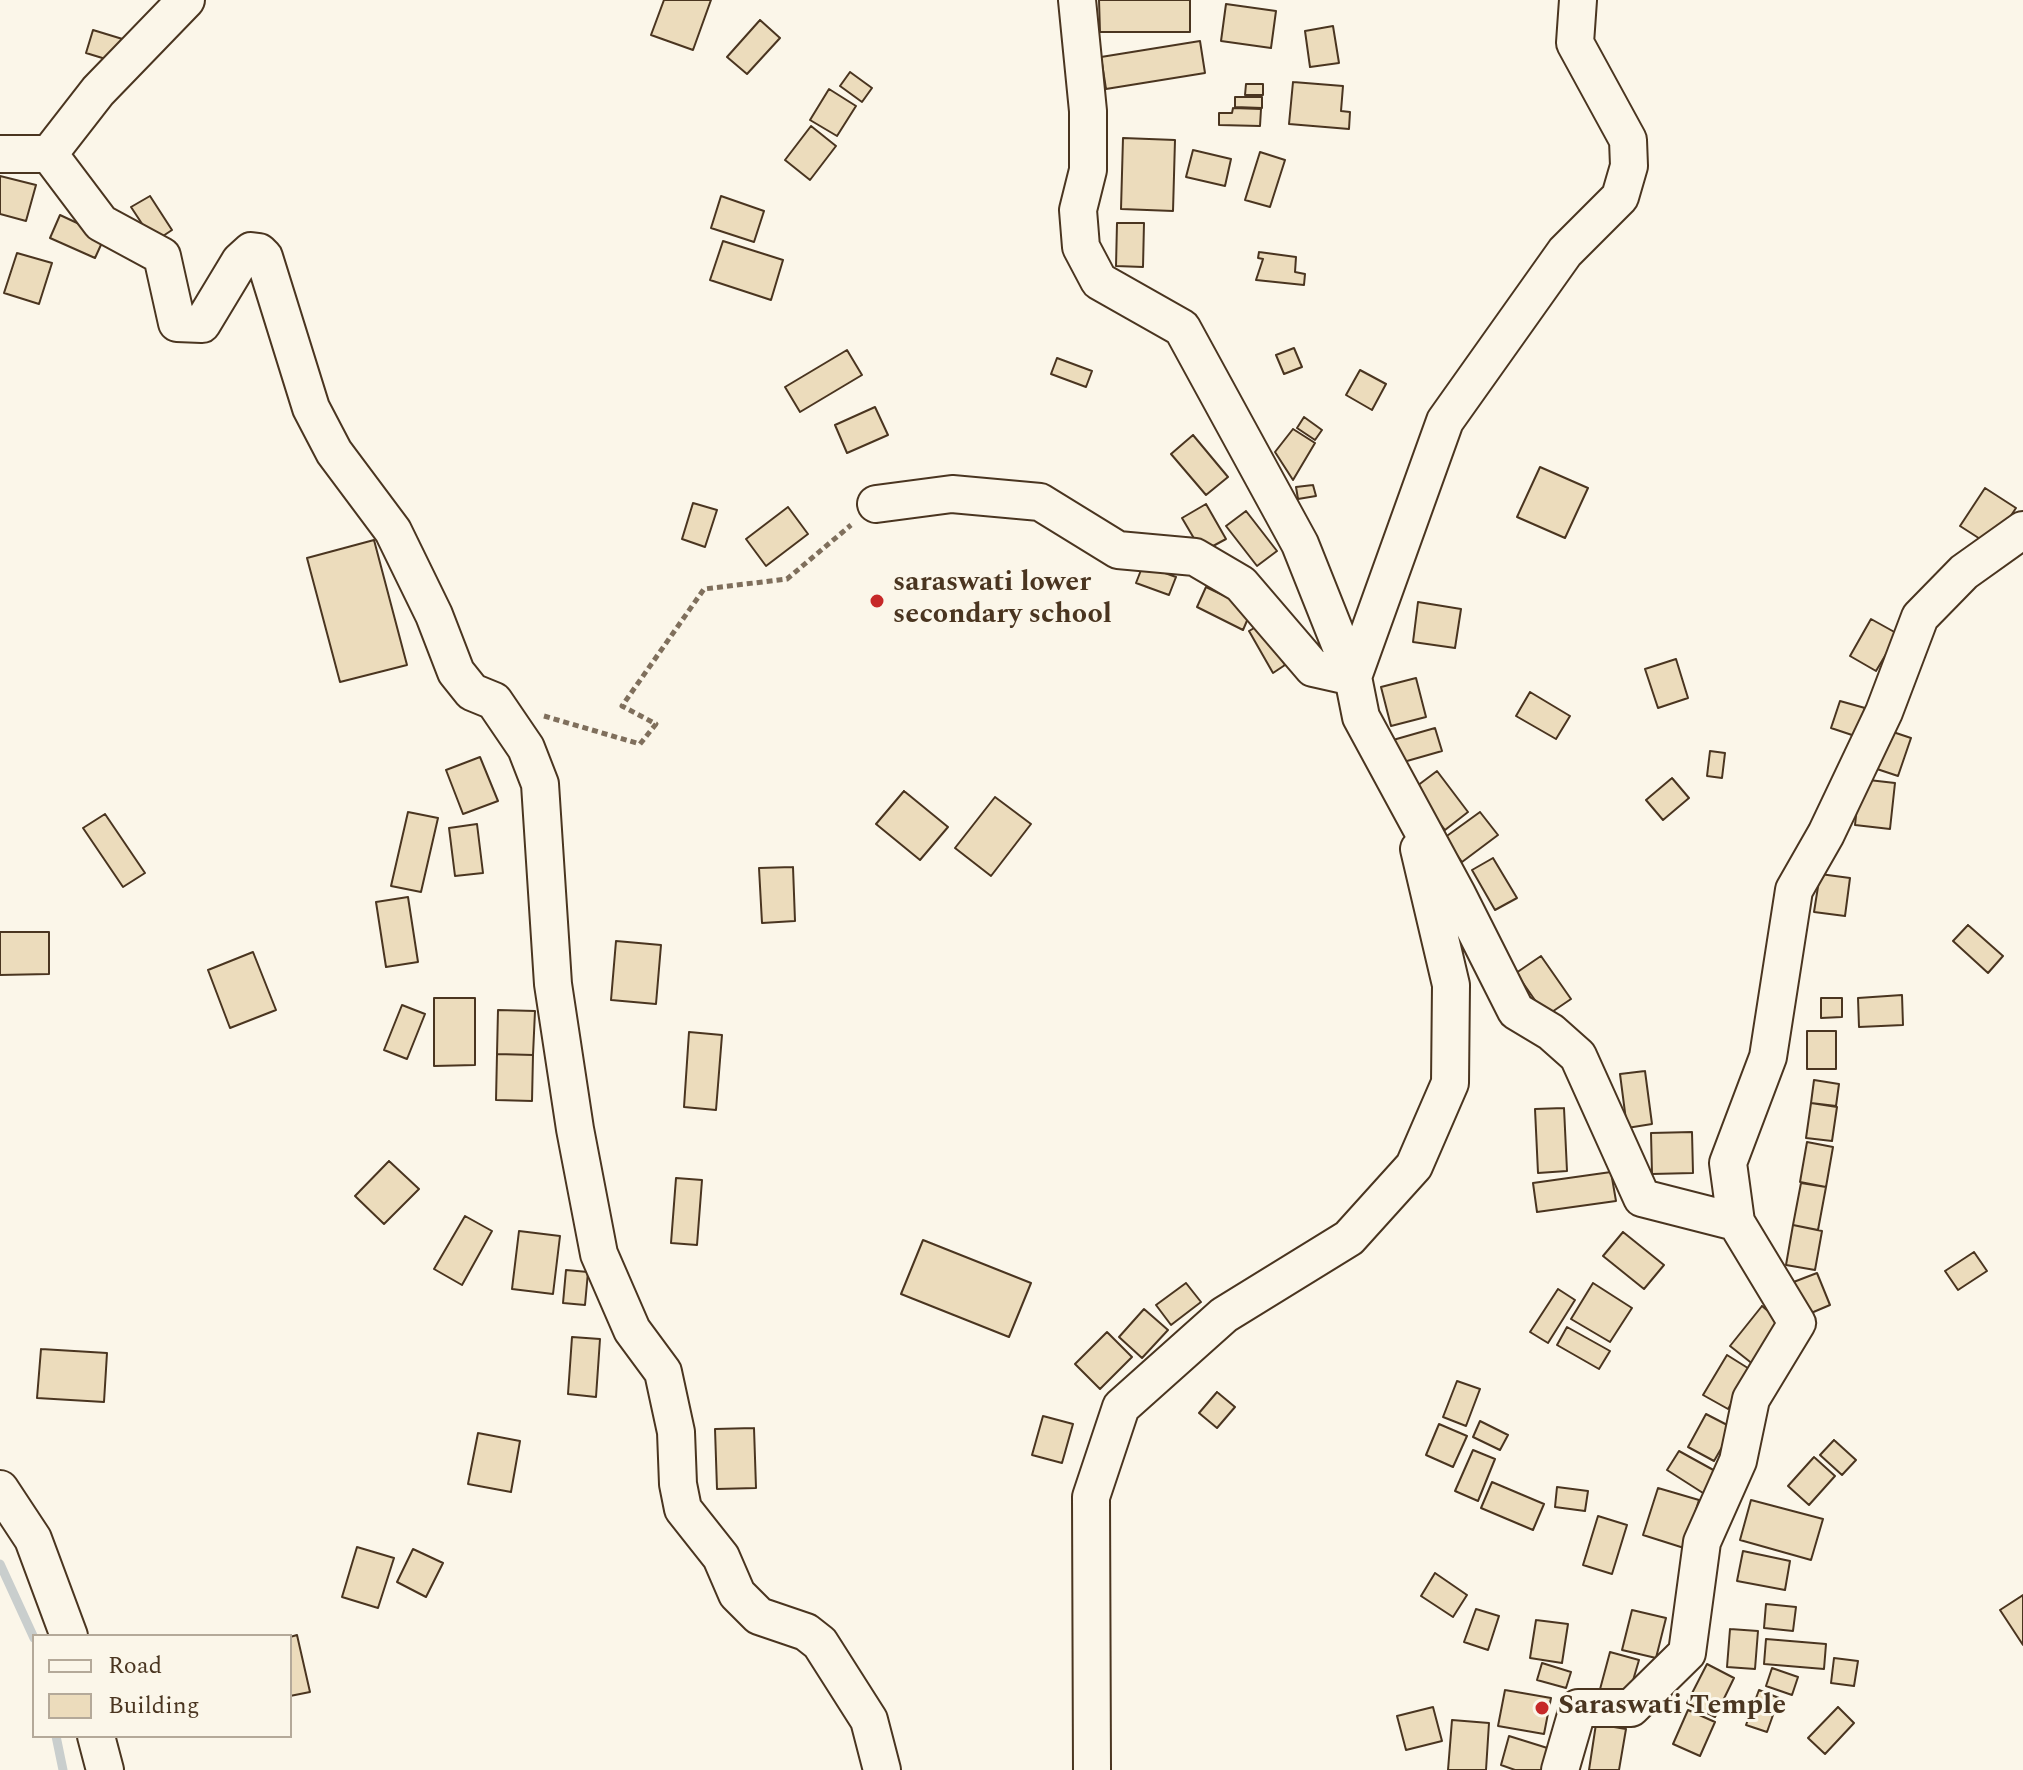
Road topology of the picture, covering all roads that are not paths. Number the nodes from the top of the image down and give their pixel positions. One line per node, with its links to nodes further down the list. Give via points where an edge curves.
1 (186, 0): 5 (street, via 98,91)
2 (1077, 0): 8 (street, via 1088,111 1088,170 1078,210 1081,247 1099,281 1182,328 1300,544)
3 (1578, 0): 8 (street, via 1575,43 1628,140 1629,166 1620,197 1565,252 1445,421)
4 (0, 154): 5 (street)
5 (49, 154): 15 (street, via 101,223 162,256 177,323 202,324 240,261 251,251 264,257 311,408 334,452 393,531 456,672 472,692 494,701 526,748 540,784 553,984 599,1254 632,1330 663,1372 676,1432 683,1509 721,1557 737,1594 759,1616 806,1632 820,1643 869,1720)
6 (876, 504): 8 (street, via 952,494 1040,502 1118,550 1195,557 1241,584 1313,668)
7 (2023, 530): 10 (street, via 1964,572 1920,617 1884,712 1794,890 1768,1057 1728,1163)
8 (1353, 677): 9 (street, via 1361,717)
9 (1408, 801): 10 (street, via 1516,1011 1578,1056 1642,1198); 16 (street, via 1451,985 1450,1083 1414,1166 1349,1238 1224,1315 1121,1407 1091,1497)
10 (1736, 1222): 17 (street, via 1797,1323 1751,1399 1738,1461 1702,1542 1687,1653 1631,1708 1578,1708)
11 (0, 1489): 12 (street, via 33,1539)
12 (68, 1634)
13 (97, 1738): 14 (street)
14 (105, 1770)
15 (882, 1770)
16 (1092, 1770)
17 (1560, 1770)

